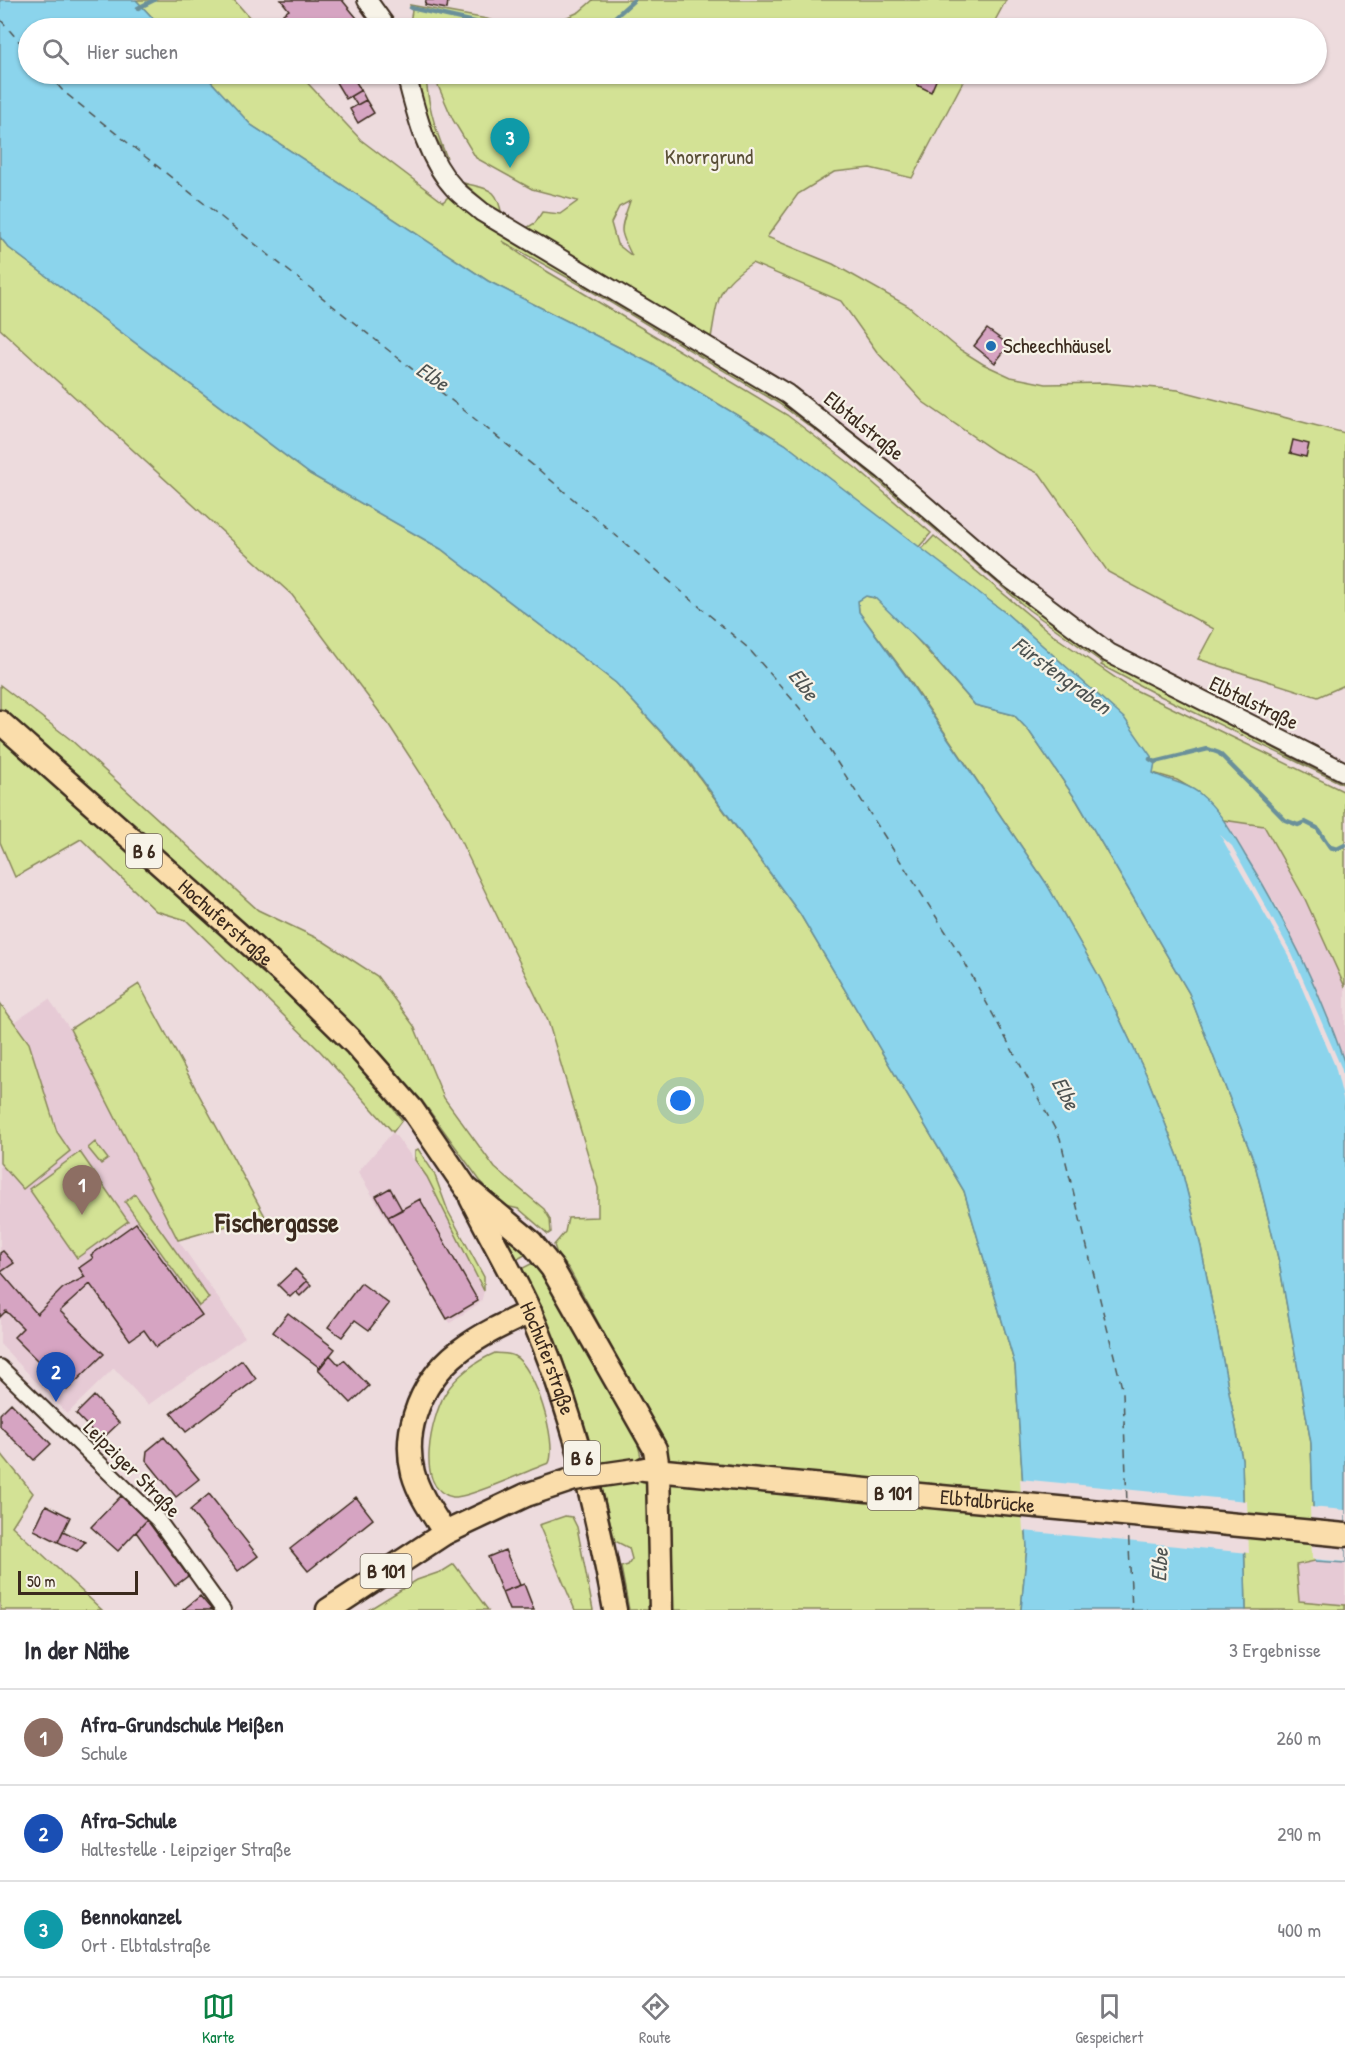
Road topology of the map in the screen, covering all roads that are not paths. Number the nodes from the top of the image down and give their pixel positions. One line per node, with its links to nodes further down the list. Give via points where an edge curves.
1 (367, 0): 2 (street)
2 (380, 18)
3 (409, 84): 5 (street, Elbtalstraße, via 440,169 455,190 482,212 787,394 884,470 1004,574 1109,653)
4 (0, 722): 6 (main road, Hochuferstraße / B 6, via 289,979 356,1045 434,1137)
5 (1345, 772)
6 (466, 1188): 7 (main road, Hochuferstraße / B 6); 9 (main road, via 531,1242 552,1268 655,1449)
7 (530, 1312): 10 (main road, via 459,1352 442,1365 424,1388 409,1451 422,1497); 14 (main road, Hochuferstraße / B 6, via 572,1420 597,1514)
8 (0, 1367): 12 (street, Leipziger Straße, via 158,1520)
9 (647, 1469): 10 (main road, Elbtalbrücke / B 101, bridge, via 574,1479 526,1495); 11 (main road, Elbtalbrücke / B 101); 15 (main road)
10 (445, 1533): 13 (main road, B 101)
11 (1345, 1535)
12 (224, 1610)
13 (328, 1610)
14 (615, 1610)
15 (661, 1610)

